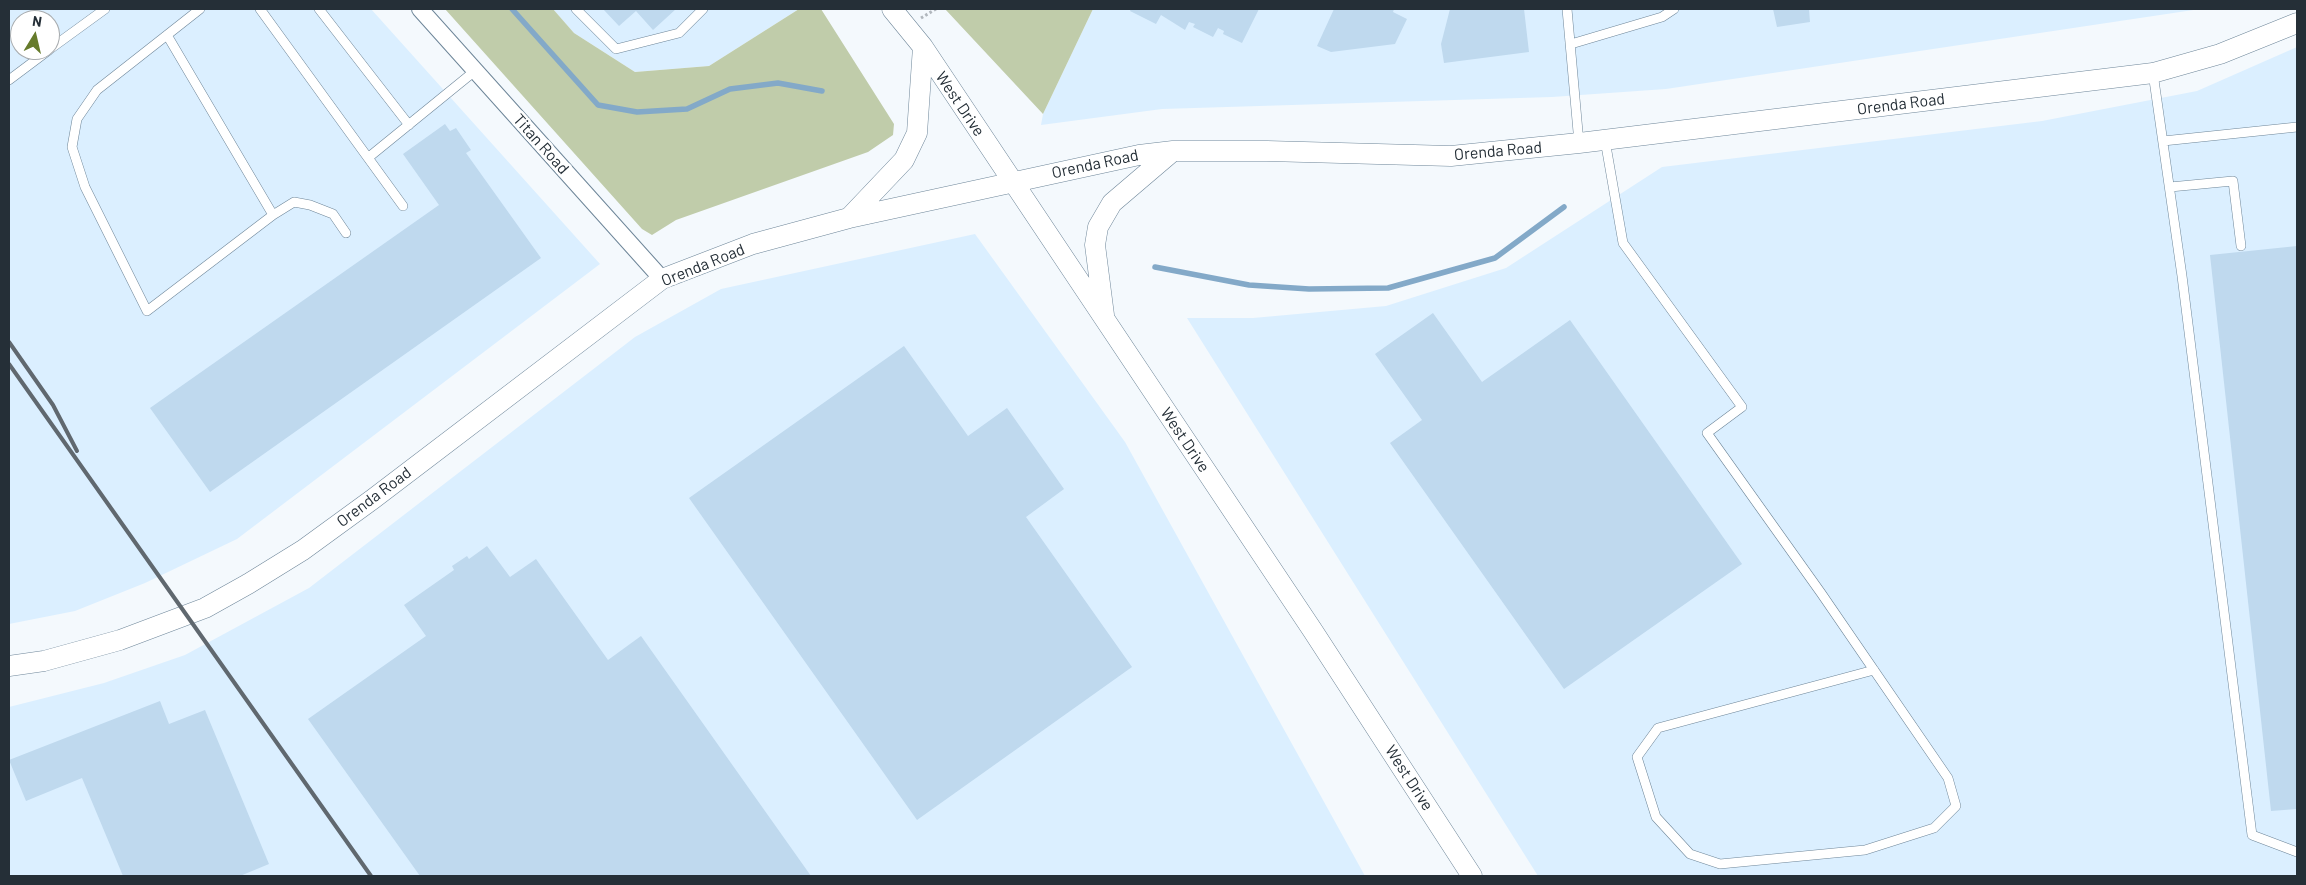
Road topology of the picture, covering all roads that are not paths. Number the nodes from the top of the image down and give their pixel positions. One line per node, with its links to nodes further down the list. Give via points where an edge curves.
1 (105, 9): 13 (lane)
2 (200, 9): 12 (lane)
3 (260, 9): 26 (lane)
4 (319, 9): 20 (lane)
5 (420, 9): 17 (street, Titan Road)
6 (576, 9): 7 (lane, via 616,49 679,33)
7 (704, 9)
8 (892, 9): 15 (street, West Drive)
9 (1567, 9): 14 (lane)
10 (1674, 9): 14 (lane, via 1662,17)
11 (2297, 23): 18 (street, Orenda Road, via 2220,54)
12 (167, 35): 30 (lane); 30 (lane, via 97,90 77,119 72,147 85,187 147,311)
13 (60, 42)
14 (1571, 44): 24 (lane)
15 (923, 47): 27 (street, West Drive); 31 (street, via 918,133 904,160)
16 (36, 60): 19 (lane)
17 (476, 70): 20 (lane); 34 (street, Titan Road)
18 (2154, 73): 22 (street, Orenda Road); 23 (lane)
19 (9, 80)
20 (409, 125): 26 (lane)
21 (2297, 127): 23 (lane)
22 (1605, 140): 24 (street, Orenda Road); 37 (lane, via 1623,243 1742,406 1708,433)
23 (2163, 140): 28 (lane)
24 (1579, 143): 25 (street, Orenda Road, via 1451,156 1267,150)
25 (1173, 151): 27 (street, Orenda Road, via 1139,154); 35 (street, via 1112,202 1098,227 1095,245)
26 (369, 157): 29 (lane)
27 (1012, 182): 31 (street, Orenda Road); 35 (street, West Drive)
28 (2170, 187): 33 (lane, via 2233,181); 38 (lane, via 2252,834)
29 (403, 206)
30 (273, 214): 32 (lane, via 294,202 310,205 333,214)
31 (849, 218): 34 (street, Orenda Road, via 753,244)
32 (346, 233)
33 (2241, 246)
34 (662, 280): 36 (street, Orenda Road, via 365,505 303,550 248,584 187,615 120,640 44,661)
35 (1104, 320): 39 (street, West Drive, via 1313,631)
36 (9, 666)
37 (1874, 670): 37 (lane, via 1948,778 1956,806 1934,828 1865,850 1720,864 1690,854 1656,817 1637,757 1658,728)
38 (2297, 852)
39 (1472, 876)

